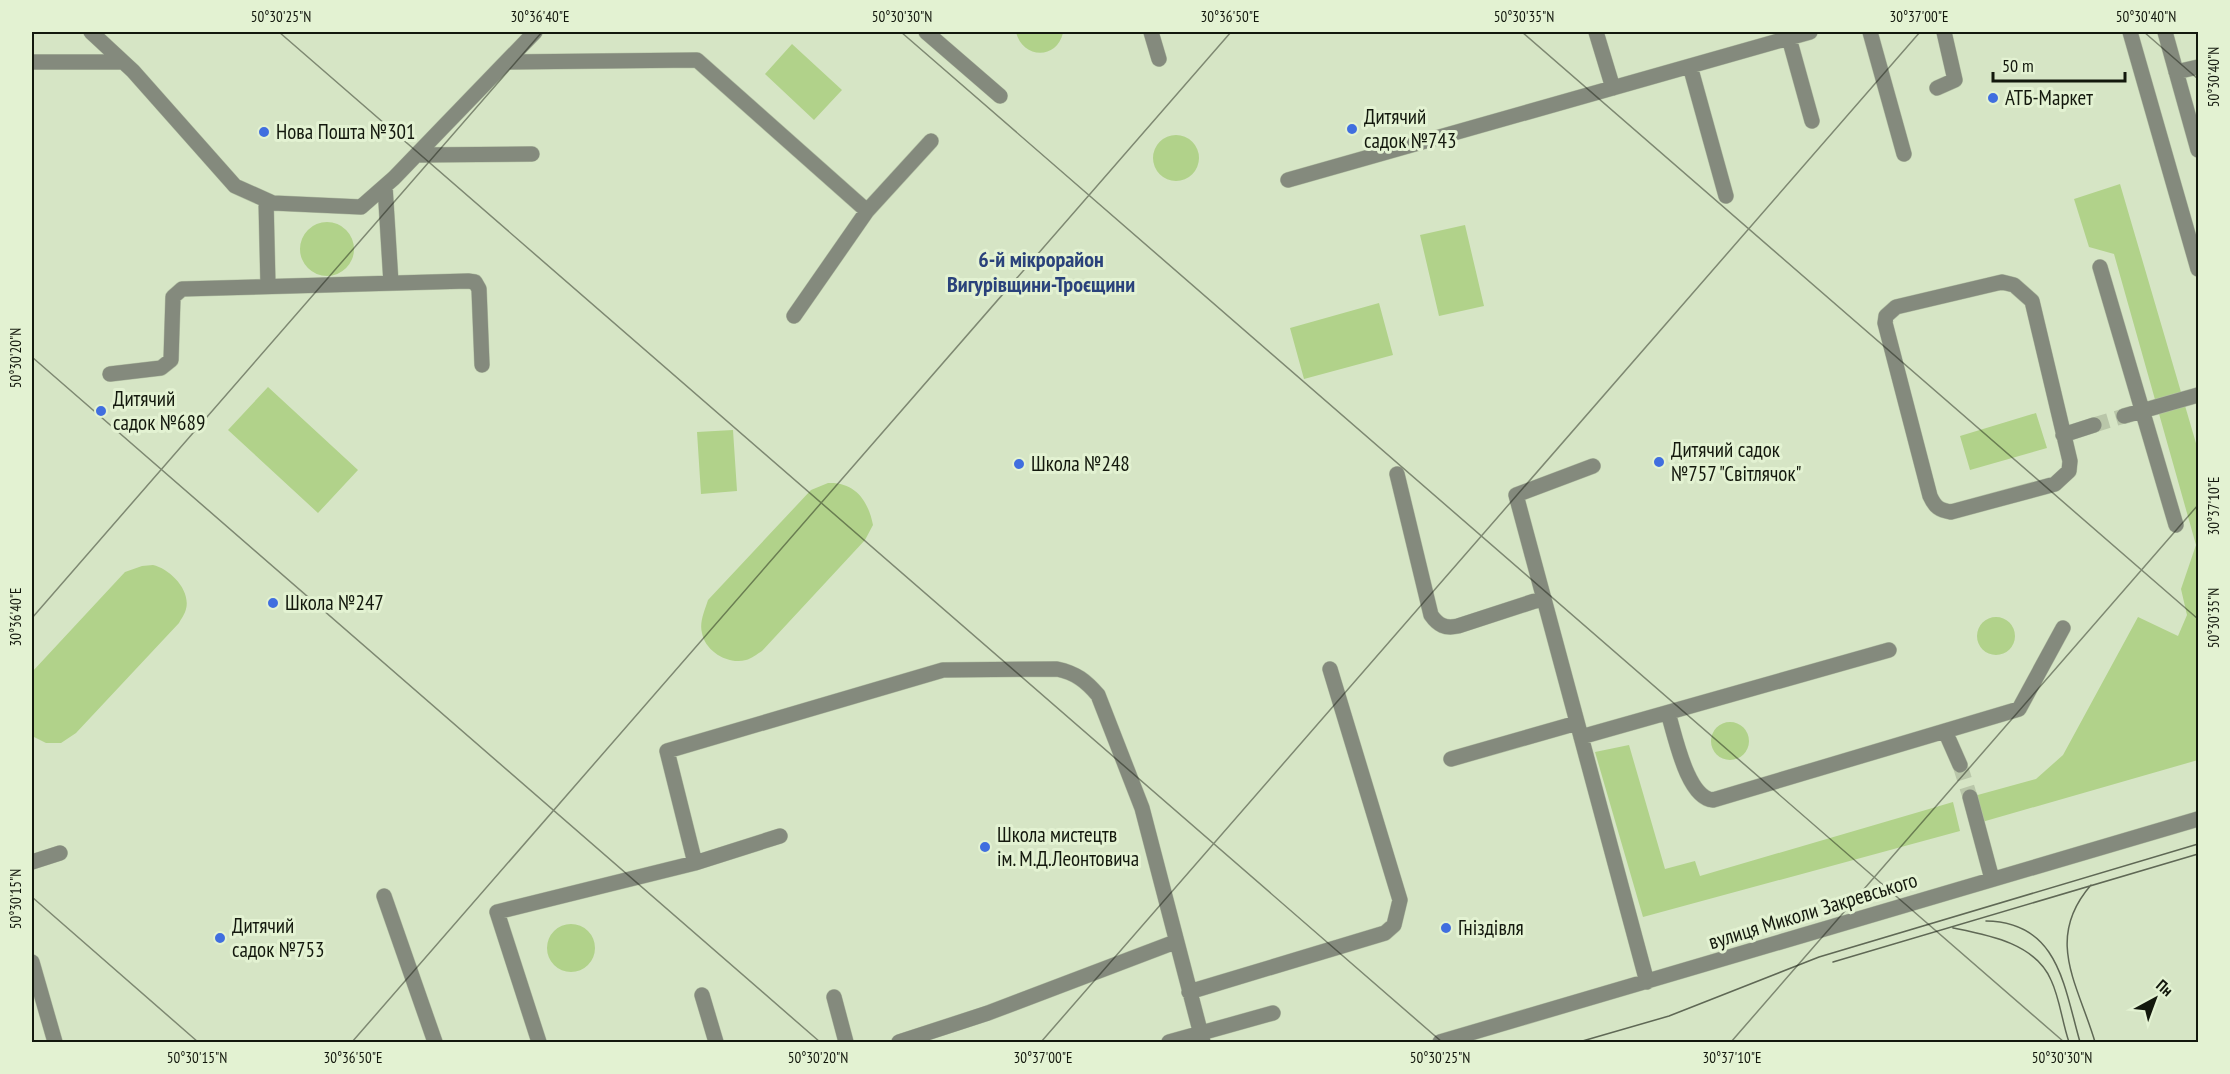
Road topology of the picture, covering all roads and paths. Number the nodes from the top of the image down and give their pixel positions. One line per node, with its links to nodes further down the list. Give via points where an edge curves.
1 (91, 32): 14 (street)
2 (535, 32): 15 (street)
3 (926, 32): 21 (street)
4 (1151, 32): 12 (street)
5 (1596, 32): 19 (street)
6 (1810, 32): 11 (street)
7 (1870, 32): 26 (street)
8 (1944, 32): 20 (street, via 1955,80)
9 (2130, 32): 34 (street)
10 (2165, 32): 18 (street)
11 (1789, 38): 16 (street); 22 (street)
12 (1159, 59)
13 (32, 62): 14 (street)
14 (123, 62): 31 (street, via 235,186)
15 (507, 62): 27 (street); 32 (street, via 697,60)
16 (1690, 66): 19 (street); 30 (street)
17 (2199, 67): 18 (street)
18 (2176, 72): 24 (street)
19 (1613, 88): 28 (street)
20 (1937, 88)
21 (1000, 96)
22 (1812, 122)
23 (930, 141): 32 (street)
24 (2199, 150)
25 (532, 154): 27 (street)
26 (1904, 154)
27 (416, 155): 29 (street)
28 (1288, 180)
29 (385, 186): 31 (street, via 360,207); 35 (street)
30 (1726, 196)
31 (266, 200): 36 (street)
32 (867, 211): 37 (street)
33 (2100, 267): 41 (street)
34 (2199, 269)
35 (391, 283): 36 (street); 38 (street, via 478,284)
36 (268, 286): 39 (street, via 182,289 173,297 171,360 161,368)
37 (794, 316)
38 (482, 365)
39 (110, 374)
40 (2199, 395): 41 (street)
41 (2140, 411): 42 (street); 47 (street)
42 (2124, 416)
43 (2094, 424): 44 (street)
44 (2064, 435): 44 (street, via 2069,471 2055,484 1951,512 1941,510 1930,496 1886,316 1896,307 2002,282 2024,291 2032,301)
45 (1593, 466): 48 (street, via 1516,495)
46 (1397, 474): 48 (street, via 1431,615 1439,625 1458,626)
47 (2176, 525)
48 (1544, 598): 53 (street)
49 (2063, 628): 54 (street, via 2019,709)
50 (1889, 650): 52 (street)
51 (1330, 669): 68 (street, via 1400,900 1394,925 1385,933)
52 (1668, 712): 53 (street); 54 (street, via 1693,788 1713,800)
53 (1579, 730): 55 (street); 67 (street)
54 (1945, 730): 56 (street)
55 (1450, 759)
56 (1960, 765)
57 (1970, 797): 63 (street)
58 (2199, 819): 63 (street, вулиця Миколи Закревського)
59 (780, 836): 62 (street)
60 (60, 853): 61 (street)
61 (32, 862)
62 (695, 863): 65 (street, via 667,751 943,670 1057,669 1073,672 1098,695 1142,808); 75 (street, via 497,912)
63 (1992, 879): 67 (street, вулиця Миколи Закревського)
64 (384, 896): 74 (street)
65 (1175, 942): 68 (street); 78 (street, via 988,1013)
66 (32, 962): 73 (street)
67 (1647, 982): 80 (street, вулиця Миколи Закревського)
68 (1189, 992): 72 (street)
69 (702, 995): 76 (street)
70 (834, 997): 77 (street)
71 (1273, 1013): 72 (street)
72 (1202, 1038): 79 (street)
73 (55, 1042)
74 (435, 1042)
75 (539, 1042)
76 (716, 1042)
77 (846, 1042)
78 (899, 1042)
79 (1169, 1042)
80 (1440, 1042)

